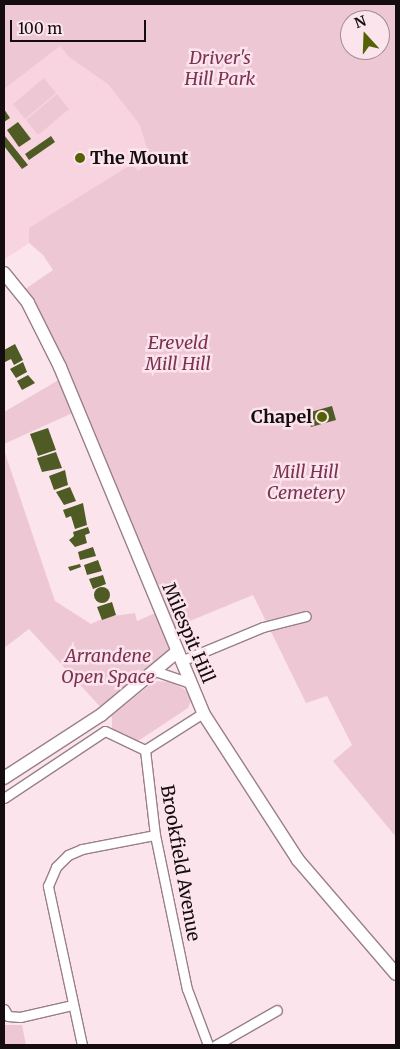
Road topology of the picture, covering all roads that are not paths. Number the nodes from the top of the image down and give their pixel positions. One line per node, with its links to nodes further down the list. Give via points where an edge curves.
1 (4, 273): 3 (street, Milespit Hill, via 28,303 60,367)
2 (306, 616): 3 (street, via 263,627)
3 (179, 657): 4 (street); 5 (street, Milespit Hill)
4 (155, 671): 5 (street); 7 (street)
5 (190, 683): 6 (street, Milespit Hill)
6 (203, 713): 9 (street); 13 (street, Milespit Hill, via 298,860)
7 (101, 715): 8 (street); 10 (street)
8 (105, 731): 9 (street); 11 (street)
9 (145, 750): 12 (street, Brookfield Avenue)
10 (4, 778)
11 (4, 798)
12 (155, 836): 14 (street, via 82,849 68,855 56,867 48,886); 18 (street, Brookfield Avenue, via 187,989)
13 (396, 974)
14 (72, 1005): 15 (street, via 20,1017 8,1016); 17 (street)
15 (4, 1009)
16 (277, 1010): 19 (street)
17 (82, 1045)
18 (208, 1045)
19 (216, 1045)

